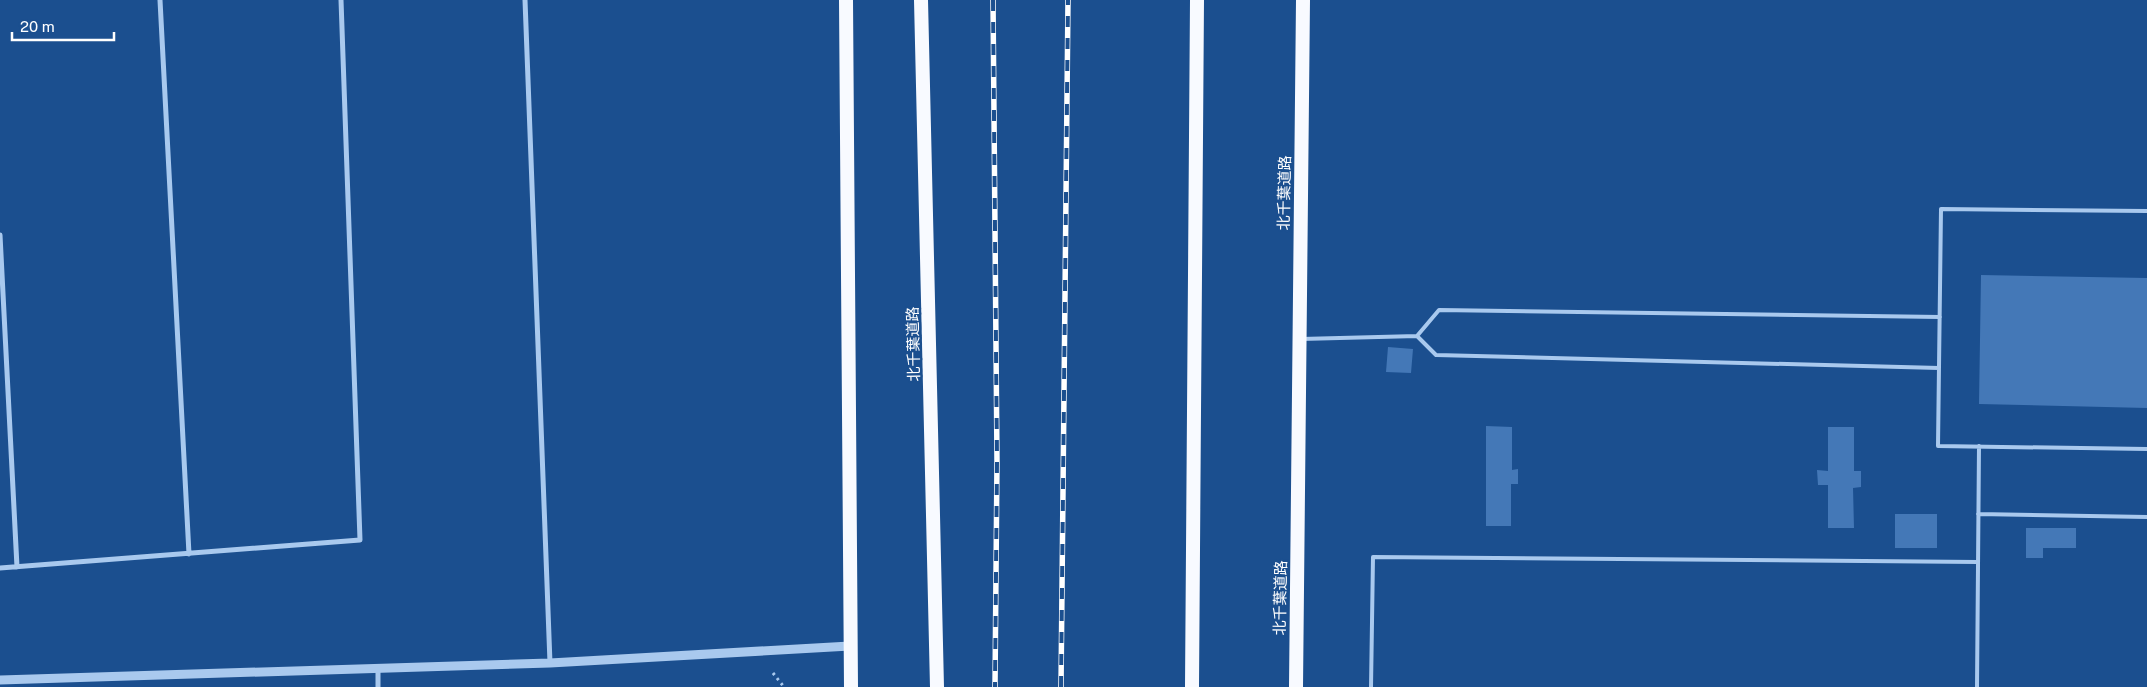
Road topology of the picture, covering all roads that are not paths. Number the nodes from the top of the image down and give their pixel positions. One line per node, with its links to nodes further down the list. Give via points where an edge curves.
1 (160, 0): 18 (street)
2 (341, 0): 18 (street, via 360,540)
3 (525, 0): 23 (street)
4 (846, 0): 22 (highway)
5 (921, 0): 28 (highway, 北千葉道路)
6 (1197, 0): 29 (highway)
7 (1302, 0): 12 (highway, 北千葉道路)
8 (2147, 211): 10 (lane, via 1941,209)
9 (0, 235): 20 (street)
10 (1940, 316): 11 (lane, via 1439,310); 13 (lane)
11 (1417, 336): 12 (lane); 13 (lane, via 1436,355)
12 (1299, 339): 30 (highway, 北千葉道路)
13 (1939, 368): 14 (lane, via 1938,446)
14 (1979, 446): 15 (lane); 16 (lane)
15 (2147, 449)
16 (1978, 514): 17 (lane); 19 (lane)
17 (2147, 517)
18 (188, 554): 20 (street)
19 (1978, 562): 31 (lane, via 1373,557); 32 (lane)
20 (17, 567): 21 (street)
21 (0, 568)
22 (850, 646): 23 (street); 27 (highway)
23 (550, 663): 24 (street)
24 (378, 668): 25 (street); 26 (street)
25 (0, 680)
26 (378, 687)
27 (851, 687)
28 (937, 687)
29 (1192, 687)
30 (1296, 687)
31 (1371, 687)
32 (1977, 687)

